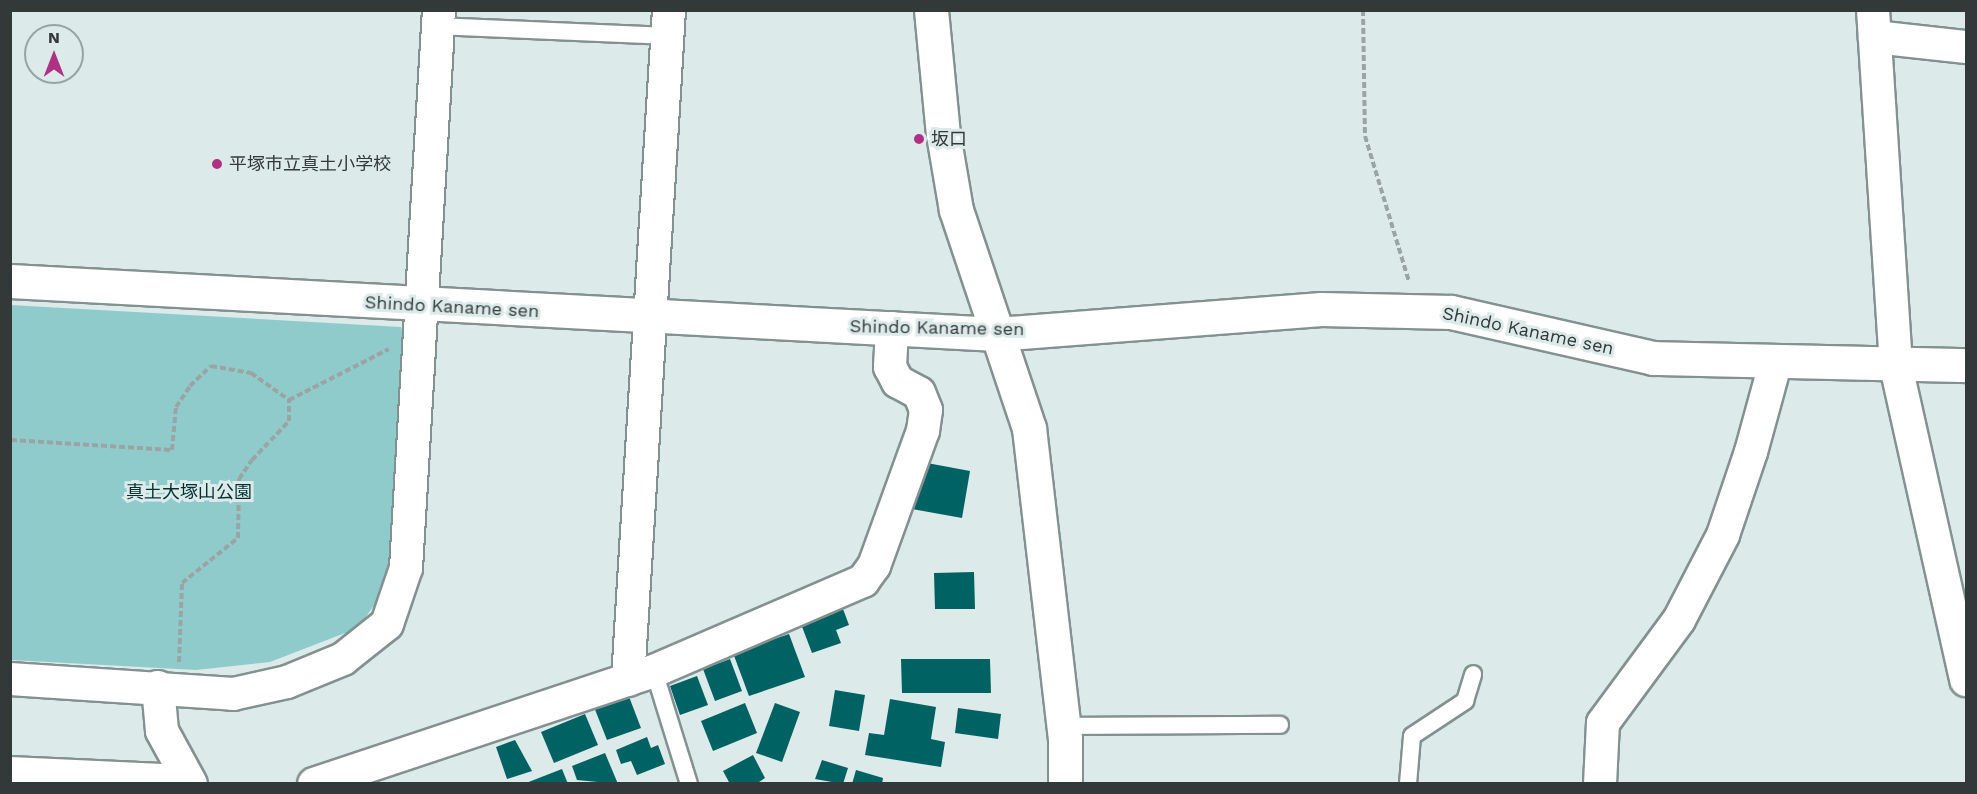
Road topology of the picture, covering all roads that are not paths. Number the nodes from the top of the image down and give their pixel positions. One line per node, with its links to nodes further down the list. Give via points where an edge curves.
1 (931, 10): 10 (street, via 943,134 956,210)
2 (438, 18): 3 (lane); 7 (street)
3 (668, 23): 8 (street)
4 (1874, 24): 5 (street); 13 (street)
5 (1966, 47)
6 (10, 281): 7 (street, Shindo Kaname sen)
7 (420, 305): 8 (street, Shindo Kaname sen); 18 (street, via 406,568 387,624 343,659 287,682 233,694)
8 (653, 317): 9 (street, Shindo Kaname sen); 15 (street)
9 (892, 328): 10 (street, Shindo Kaname sen); 15 (street, via 890,367 898,382 919,393 926,410 923,431 874,566 863,581)
10 (997, 334): 11 (street, Shindo Kaname sen, via 1321,309 1452,312 1653,358); 20 (street, via 1029,428)
11 (1775, 364): 13 (street, Shindo Kaname sen); 27 (street, via 1723,535 1680,620 1603,723)
12 (1966, 365): 13 (street, Shindo Kaname sen)
13 (1896, 366): 17 (street)
14 (1473, 674): 26 (lane, via 1465,701 1412,736)
15 (641, 676): 23 (street); 24 (lane)
16 (10, 679): 18 (street)
17 (1966, 680)
18 (159, 687): 22 (street, via 162,731)
19 (1280, 725): 20 (lane)
20 (1063, 726): 25 (street)
21 (10, 774): 22 (street)
22 (190, 782)
23 (314, 783)
24 (689, 783)
25 (1065, 783)
26 (1408, 783)
27 (1600, 783)

